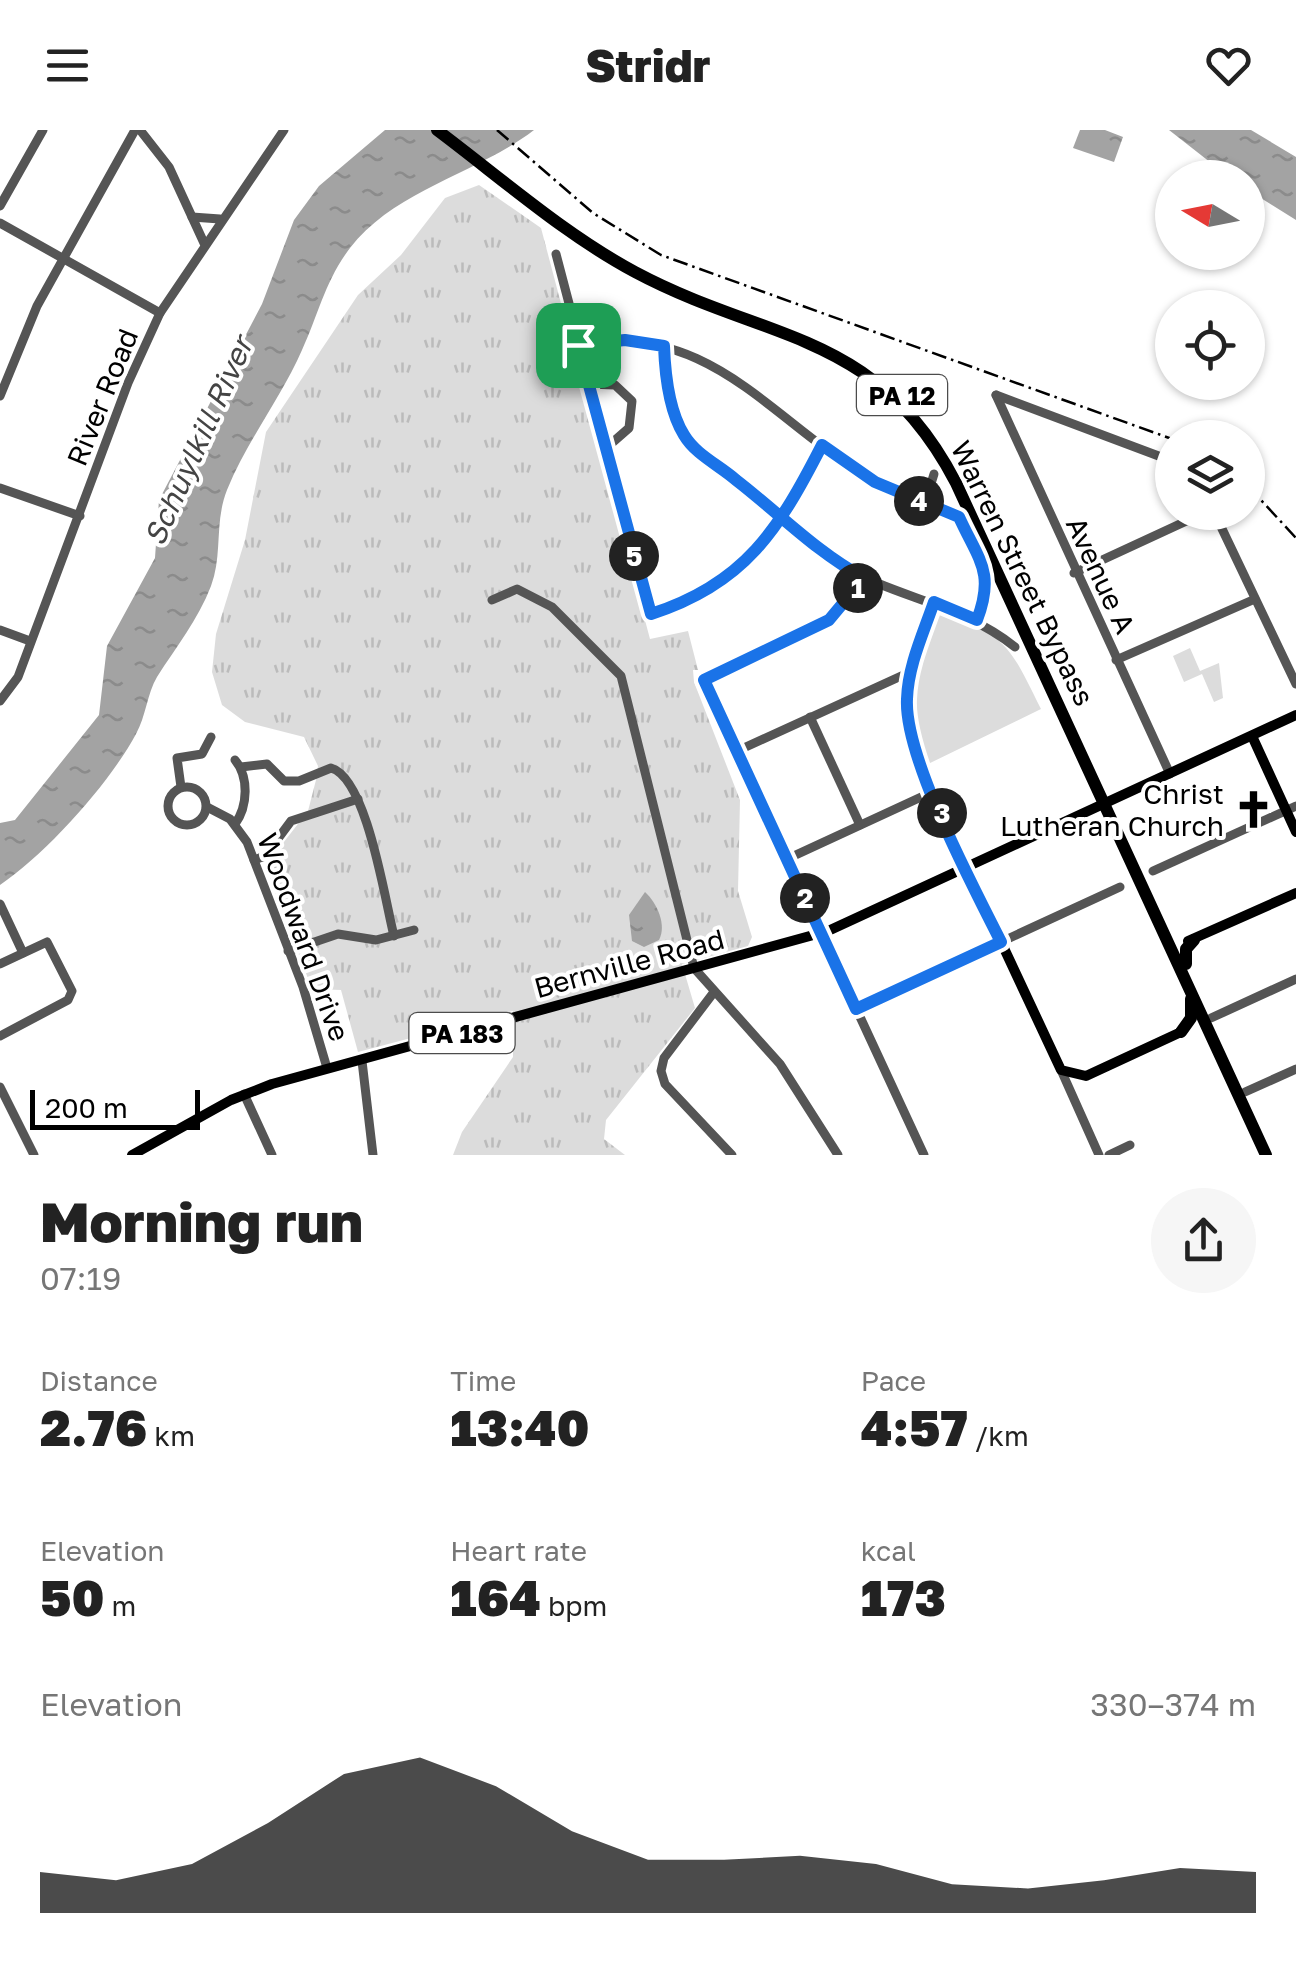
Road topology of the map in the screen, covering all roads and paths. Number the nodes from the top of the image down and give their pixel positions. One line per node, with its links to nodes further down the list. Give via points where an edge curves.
1 (42, 130): 7 (street)
2 (138, 130): 8 (street, via 170,167); 13 (street)
3 (284, 130): 9 (street, River Road)
4 (438, 130): 6 (highway, Warren Street Bypass / PA 12)
5 (449, 130): 6 (highway, Warren Street Bypass / PA 12)
6 (511, 181): 66 (highway, Warren Street Bypass / PA 12, via 634,272 819,345 864,372 909,412 956,483)
7 (0, 206)
8 (192, 217): 9 (street); 11 (street)
9 (220, 219): 11 (street, River Road)
10 (0, 223): 13 (street)
11 (204, 243): 14 (street, River Road)
12 (556, 254): 15 (street)
13 (63, 260): 14 (street); 18 (street)
14 (160, 313): 25 (street, River Road)
15 (578, 345): 16 (street, via 625,340); 17 (street)
16 (664, 346): 19 (street, via 740,382); 26 (street, via 682,433)
17 (588, 384): 20 (street); 20 (street, via 615,385 632,402 629,428)
18 (0, 396)
19 (822, 445): 24 (street, via 875,482); 26 (street)
20 (605, 449): 26 (street, via 651,614 716,586 754,555)
21 (1155, 456): 29 (street, Avenue A, via 996,395)
22 (934, 474): 24 (street)
23 (0, 488): 25 (street)
24 (925, 503): 34 (street, via 959,517 988,581)
25 (80, 516): 36 (street, River Road)
26 (781, 520): 30 (street)
27 (1167, 530): 29 (street)
28 (1223, 530): 31 (street)
29 (1074, 573): 38 (street, Avenue A)
30 (864, 578): 33 (street); 46 (street, via 829,620 704,680)
31 (1256, 599): 38 (street); 40 (street)
32 (492, 600): 71 (street, via 516,589 537,597 621,676)
33 (934, 602): 34 (street); 39 (street)
34 (977, 620): 37 (street)
35 (0, 630): 36 (street)
36 (30, 641): 41 (street, River Road, via 18,677)
37 (1015, 647)
38 (1116, 660): 47 (street, Avenue A)
39 (910, 672): 43 (street); 49 (street, via 908,731)
40 (1296, 684)
41 (0, 701)
42 (1296, 715): 44 (main road, PA 183)
43 (810, 718): 46 (street); 54 (street)
44 (1252, 736): 47 (main road, PA 183); 52 (main road)
45 (212, 737): 48 (street, via 202,754 178,758)
46 (737, 751): 56 (street)
47 (1170, 774): 58 (main road, PA 183)
48 (182, 787): 51 (street, Woodward Drive, via 202,793); 51 (street, via 168,804 178,823 200,820)
49 (932, 792): 54 (street); 58 (street)
50 (358, 799): 53 (street, Woodward Drive, via 336,769 284,781 268,764 238,763 244,808); 57 (street, via 292,821 265,856); 65 (street)
51 (206, 807): 53 (street, Woodward Drive)
52 (1291, 808): 55 (main road); 59 (street)
53 (235, 824): 57 (street, Woodward Drive)
54 (860, 825): 56 (street)
55 (1296, 832)
56 (787, 859): 64 (street)
57 (254, 860): 68 (street, Woodward Drive)
58 (966, 867): 64 (main road, PA 183); 67 (main road)
59 (1153, 872)
60 (1120, 887): 67 (street)
61 (1296, 892): 66 (main road)
62 (0, 904): 69 (street)
63 (414, 930): 65 (street)
64 (821, 933): 71 (main road, Bernville Road / PA 183); 75 (street)
65 (394, 936): 68 (street, via 338,934)
66 (1180, 939): 74 (highway, Warren Street Bypass / PA 12); 76 (highway, Warren Street Bypass / PA 12)
67 (1001, 942): 75 (street); 83 (main road)
68 (288, 951): 81 (street, Woodward Drive)
69 (23, 952): 70 (street); 78 (street, via 47,942 72,996)
70 (0, 964)
71 (694, 968): 73 (street); 80 (main road, Bernville Road / PA 183)
72 (1296, 979): 76 (street)
73 (714, 992): 92 (street, via 664,1058 662,1075); 93 (street, via 780,1064)
74 (1191, 992): 77 (highway, via 1191,1018); 79 (highway, Warren Street Bypass / PA 12)
75 (856, 1009): 94 (street)
76 (1211, 1018): 85 (highway, Warren Street Bypass / PA 12)
77 (1181, 1032): 79 (highway, via 1197,1029); 83 (main road, via 1086,1076)
78 (0, 1036)
79 (1211, 1036): 97 (highway, Warren Street Bypass / PA 12)
80 (362, 1060): 81 (main road, Bernville Road / PA 183); 91 (street)
81 (328, 1068): 86 (main road, Bernville Road / PA 183)
82 (1296, 1069): 85 (street)
83 (1061, 1070): 95 (street)
84 (0, 1087): 88 (street)
85 (1245, 1092): 97 (highway, Warren Street Bypass / PA 12)
86 (244, 1094): 89 (main road, Bernville Road / PA 183); 90 (street)
87 (1130, 1145): 96 (street)
88 (34, 1155)
89 (132, 1155)
90 (272, 1155)
91 (373, 1155)
92 (732, 1155)
93 (838, 1155)
94 (924, 1155)
95 (1099, 1155)
96 (1109, 1155)
97 (1270, 1155)

